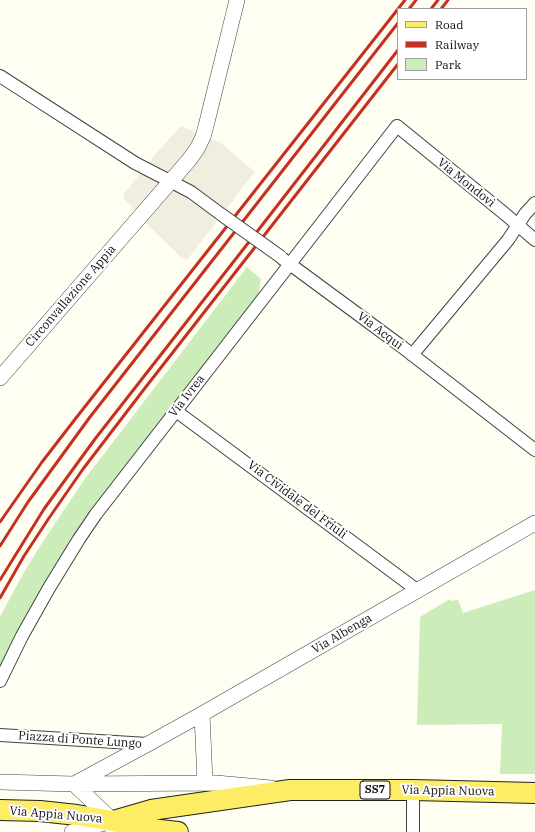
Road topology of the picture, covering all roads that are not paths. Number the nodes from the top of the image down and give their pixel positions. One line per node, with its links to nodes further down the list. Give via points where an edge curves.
1 (237, 0): 4 (street, Circonvallazione Appia, via 201,141)
2 (0, 76): 4 (street, Via Acqui, via 135,163)
3 (397, 126): 6 (street, Via Mondovì); 8 (street, Via Ivrea)
4 (170, 182): 8 (street, Via Acqui, bridge, via 191,192); 10 (street, Circonvallazione Appia)
5 (535, 203): 6 (street)
6 (518, 225): 7 (street, Via Mondovì); 9 (street)
7 (535, 240)
8 (285, 260): 9 (street, Via Acqui); 11 (street, Via Ivrea)
9 (412, 355): 12 (street, Via Acqui)
10 (0, 378)
11 (176, 411): 14 (street, Via Cividale del Friuli); 15 (street, Via Ivrea, via 115,488 79,539 26,629)
12 (535, 450)
13 (535, 523): 14 (street, Via Albenga)
14 (417, 590): 16 (street, Via Albenga)
15 (0, 681)
16 (202, 714): 18 (street, Via Albenga); 20 (street)
17 (0, 735): 18 (street, Piazza di Ponte Lungo)
18 (148, 744): 21 (street, Piazza di Ponte Lungo)
19 (0, 782): 21 (street)
20 (205, 782): 21 (street); 22 (street, Via Appia Nuova)
21 (74, 784): 26 (street)
22 (290, 790): 23 (main road, Via Appia Nuova / SS7); 26 (main road, Via Appia Nuova / SS7, via 151,810)
23 (413, 790): 24 (main road, Via Appia Nuova / SS7); 29 (street)
24 (535, 792)
25 (0, 810): 26 (main road, Via Appia Nuova / SS7, via 54,813)
26 (113, 826): 27 (street, SS7); 28 (main road, SS7)
27 (72, 832)
28 (178, 832)
29 (413, 832)

